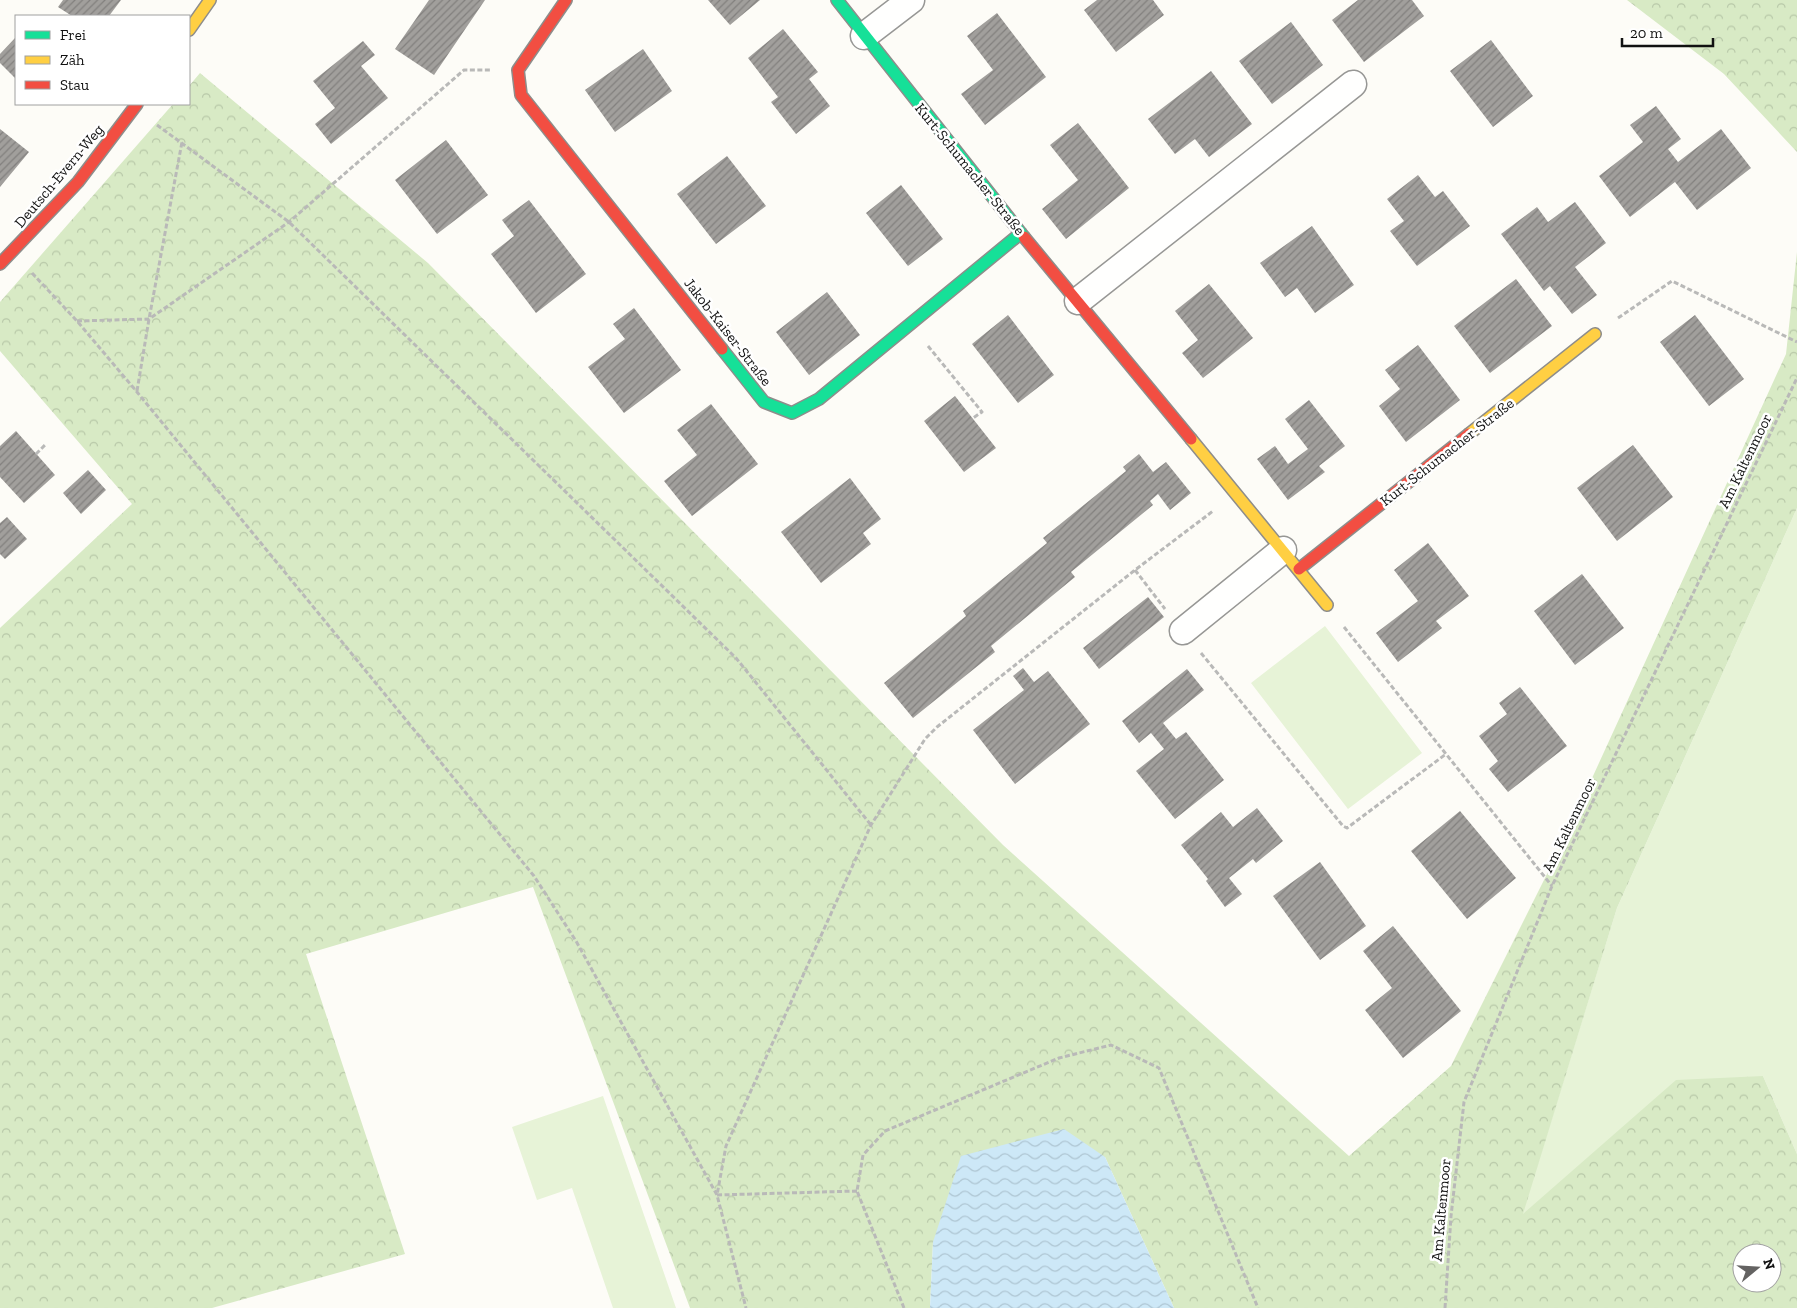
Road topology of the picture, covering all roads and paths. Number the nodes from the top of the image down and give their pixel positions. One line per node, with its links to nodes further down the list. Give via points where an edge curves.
1 (210, 0): 5 (street)
2 (566, 0): 7 (street)
3 (836, 0): 6 (street, Kurt-Schumacher-Straße)
4 (911, 0): 6 (street)
5 (190, 29)
6 (864, 36): 12 (street, Kurt-Schumacher-Straße)
7 (518, 70): 11 (path, via 464,70); 18 (street, Jakob-Kaiser-Straße, via 521,94 764,402 792,413 819,399)
8 (1352, 84): 15 (street)
9 (135, 107): 10 (path); 13 (street, Deutsch-Evern-Weg, via 78,182)
10 (182, 142): 11 (path); 16 (path)
11 (288, 222): 16 (path); 32 (path, via 736,658)
12 (1021, 233): 15 (street, Kurt-Schumacher-Straße); 18 (street, Jakob-Kaiser-Straße)
13 (14, 252): 14 (street, Deutsch-Evern-Weg); 17 (path)
14 (0, 264)
15 (1078, 301): 26 (street, Kurt-Schumacher-Straße)
16 (149, 319): 17 (path); 22 (path)
17 (77, 321): 22 (path)
18 (910, 325): 23 (path, via 982,412)
19 (1595, 334): 20 (path, via 1672,281); 27 (street, Kurt-Schumacher-Straße)
20 (1797, 342)
21 (1797, 378): 33 (path, Am Kaltenmoor)
22 (137, 392): 35 (path, via 534,876 576,941)
23 (973, 418)
24 (46, 444): 25 (path)
25 (36, 454)
26 (1236, 494): 27 (street, Kurt-Schumacher-Straße); 28 (path)
27 (1291, 560): 29 (street, Kurt-Schumacher-Straße); 30 (street, Kurt-Schumacher-Straße)
28 (1135, 570): 30 (path); 32 (path, via 937,727 925,739)
29 (1327, 605): 31 (path)
30 (1183, 632): 31 (path, via 1347,828)
31 (1446, 754): 33 (path)
32 (871, 824): 35 (path, via 726,1146)
33 (1552, 886): 39 (path, Am Kaltenmoor, via 1464,1102)
34 (857, 1191): 35 (path); 37 (path); 38 (path, via 863,1156 886,1131 1059,1058 1111,1045 1159,1068)
35 (717, 1195): 36 (path)
36 (746, 1308)
37 (904, 1308)
38 (1258, 1308)
39 (1445, 1308)

